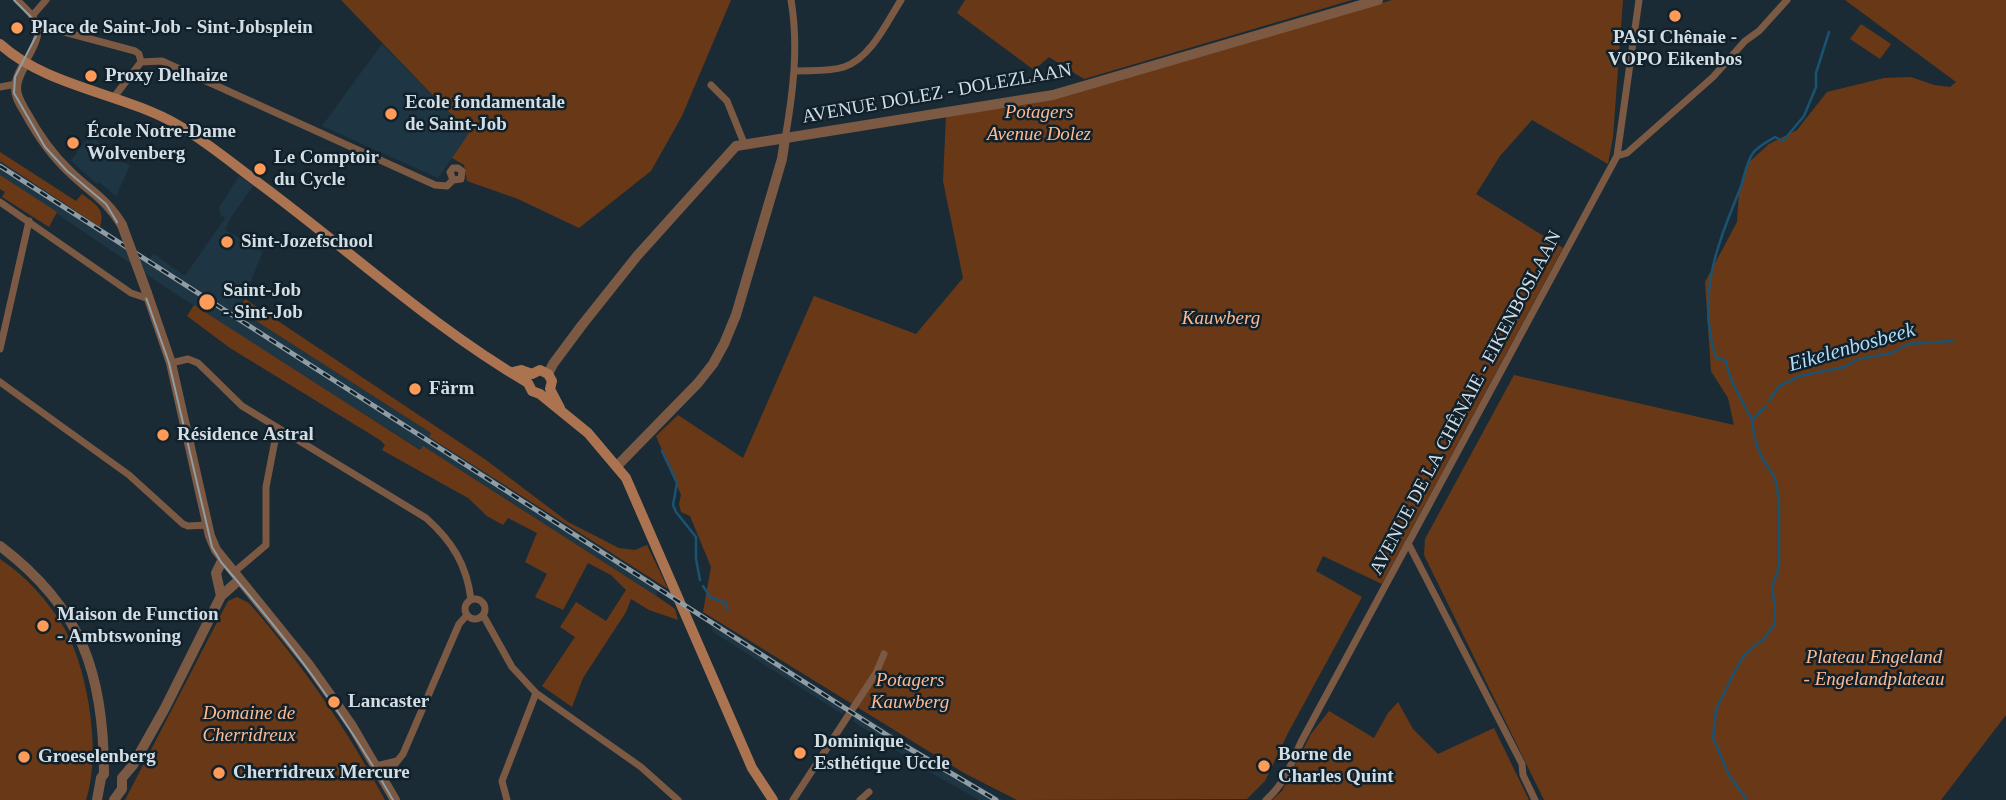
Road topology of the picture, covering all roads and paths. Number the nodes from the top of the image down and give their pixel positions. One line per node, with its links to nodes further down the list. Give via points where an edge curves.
1 (16, 0): 8 (street)
2 (46, 0): 8 (street)
3 (901, 0): 13 (street, via 858,60 835,69)
4 (1378, 0): 18 (street, AVENUE DOLEZ - DOLEZLAAN, via 1053,95)
5 (1639, 0): 20 (street, AVENUE DE LA CHÊNAIE - EIKENBOSLAAN)
6 (1787, 0): 20 (street, via 1713,77 1627,153)
7 (794, 2): 13 (street)
8 (33, 15): 12 (street, via 39,33)
9 (53, 29): 11 (street, via 135,51)
10 (0, 44): 12 (main road)
11 (141, 62): 17 (street); 21 (street, via 162,61 435,186 447,186)
12 (25, 63): 14 (street); 17 (main road)
13 (794, 71): 18 (street)
14 (16, 83): 16 (street); 24 (street, bridge, via 21,104 47,146 107,203 122,225)
15 (711, 85): 19 (street, via 727,102)
16 (0, 87)
17 (114, 97): 28 (main road, via 200,139 417,307 513,373)
18 (785, 139): 19 (street); 32 (street, AVENUE DOLEZ - DOLEZLAAN, via 724,344 698,383)
19 (744, 143): 27 (street, via 729,151 638,256)
20 (1617, 156): 34 (street, AVENUE DE LA CHÊNAIE - EIKENBOSLAAN)
21 (453, 180)
22 (0, 202): 23 (street)
23 (29, 221): 24 (street, via 131,293); 25 (street)
24 (148, 296): 26 (street)
25 (0, 349)
26 (171, 363): 31 (street, via 188,359 198,363 242,406); 33 (street)
27 (548, 374): 28 (main road, via 540,370); 30 (main road, via 552,381)
28 (530, 378): 30 (main road, via 532,391)
29 (0, 382): 33 (street, via 129,475 183,524)
30 (545, 392): 32 (main road)
31 (277, 430): 37 (street, via 267,477 266,545); 39 (street, via 426,518 453,547 467,572)
32 (617, 466): 55 (main road, via 752,768)
33 (208, 525): 36 (street)
34 (1408, 543): 58 (street, AVENUE DE LA CHÊNAIE - EIKENBOSLAAN, via 1287,775); 59 (street, via 1522,764)
35 (0, 546): 46 (street, via 35,575 76,627 96,682)
36 (222, 561): 37 (street); 38 (street, via 216,573)
37 (236, 577): 38 (street); 45 (street, via 309,665)
38 (221, 596): 47 (street, via 165,708)
39 (471, 600): 40 (street, via 466,605); 41 (street, via 483,604)
40 (467, 615): 41 (street); 44 (street)
41 (479, 618): 43 (street, via 483,615 512,667)
42 (884, 654): 56 (street)
43 (536, 693): 53 (street, via 502,781); 54 (street, via 641,767)
44 (397, 761): 45 (street); 48 (street)
45 (376, 766): 48 (street)
46 (104, 774): 47 (street, via 115,772); 50 (street)
47 (122, 778): 51 (street)
48 (383, 779): 52 (street)
49 (869, 792): 57 (street)
50 (99, 795): 51 (street)
51 (116, 797)
52 (395, 800)
53 (507, 800)
54 (678, 800)
55 (773, 800)
56 (793, 800)
57 (860, 800)
58 (1266, 800)
59 (1535, 800)

